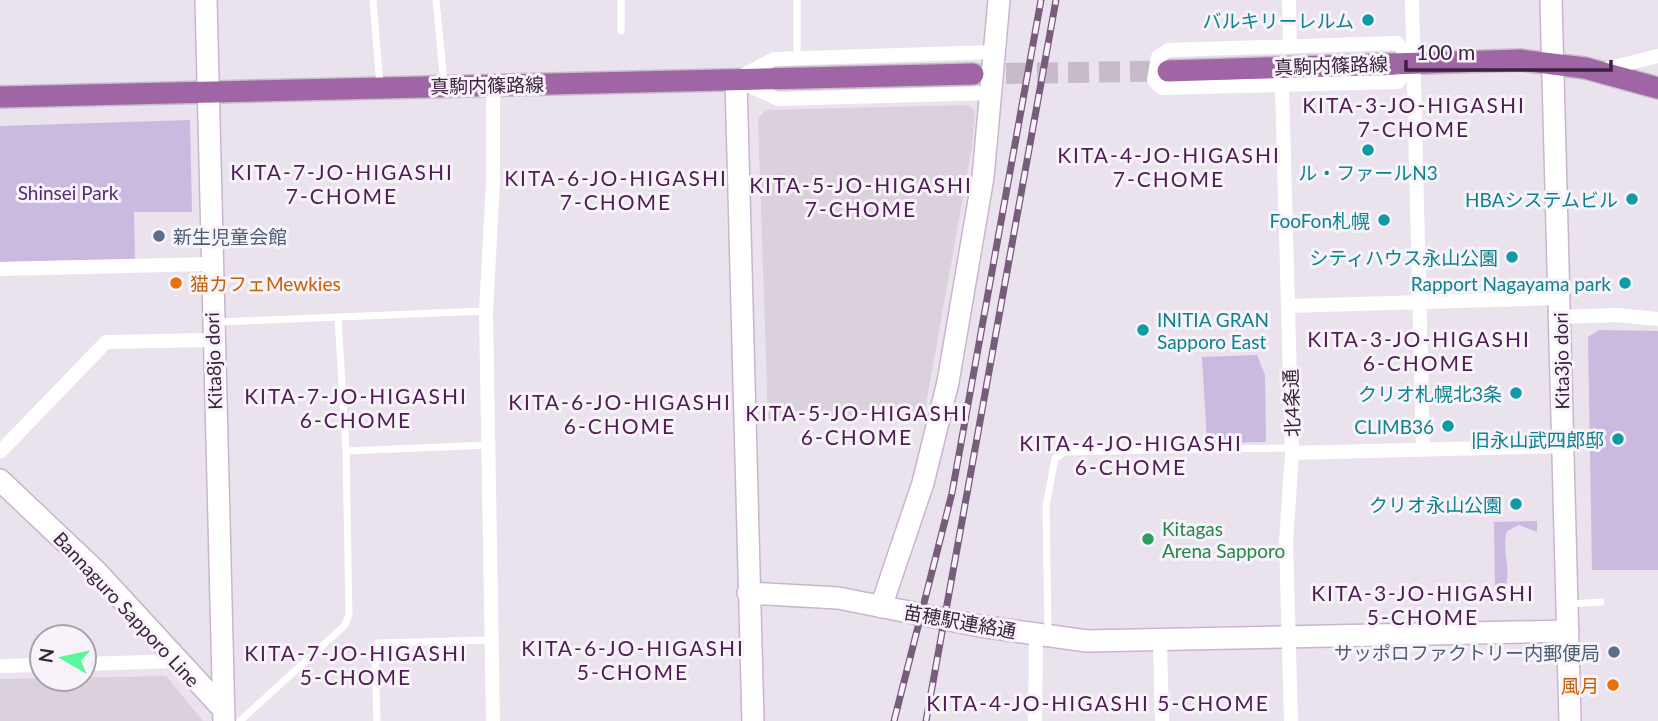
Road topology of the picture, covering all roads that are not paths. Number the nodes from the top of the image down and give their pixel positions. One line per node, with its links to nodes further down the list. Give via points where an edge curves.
1 (206, 0): 26 (street, Kita8jo dori)
2 (373, 0): 24 (lane)
3 (436, 0): 22 (lane)
4 (621, 0): 10 (lane)
5 (797, 0): 14 (lane)
6 (999, 0): 12 (street)
7 (1289, 0): 11 (street)
8 (1412, 0): 15 (street)
9 (1551, 0): 16 (street, Kita3jo dori)
10 (621, 31)
11 (1290, 46): 15 (street, via 1397,43); 23 (street, via 1168,50 1158,57 1154,80 1162,88)
12 (993, 52): 14 (street); 27 (street, 苗穂駅連絡通)
13 (1658, 56): 18 (street)
14 (797, 58): 20 (street, via 774,59)
15 (1414, 62): 16 (main road, 真駒内篠路線); 17 (main road, 真駒内篠路線); 23 (street, via 1398,82); 31 (street)
16 (1553, 63): 18 (main road, 真駒内篠路線); 33 (street, Kita3jo dori)
17 (1168, 71)
18 (1596, 71): 25 (main road, 真駒内篠路線)
19 (973, 74): 20 (main road, 真駒内篠路線)
20 (736, 80): 21 (main road, 真駒内篠路線); 27 (street, via 778,99); 49 (street)
21 (493, 84): 22 (main road, 真駒内篠路線); 34 (street)
22 (444, 85): 24 (main road, 真駒内篠路線)
23 (1282, 85): 32 (street, 北4条通)
24 (380, 87): 26 (main road, 真駒内篠路線)
25 (1658, 88)
26 (208, 92): 28 (main road, 真駒内篠路線); 29 (street, Kita8jo dori)
27 (992, 93): 52 (street, 苗穂駅連絡通, via 984,177 948,382 923,483)
28 (0, 97)
29 (211, 264): 30 (street); 37 (street, Kita8jo dori)
30 (0, 269)
31 (1420, 302): 32 (street); 33 (street); 43 (street)
32 (1288, 306): 46 (street, 北4条通)
33 (1559, 307): 36 (street); 40 (street, Kita3jo dori)
34 (486, 311): 35 (lane); 39 (street)
35 (338, 317): 37 (lane); 44 (lane)
36 (1658, 318)
37 (212, 331): 47 (street, via 106,342); 62 (street, Kita8jo dori)
38 (1168, 440): 45 (lane)
39 (490, 445): 44 (lane); 56 (street)
40 (1563, 446): 43 (street); 51 (street, Kita3jo dori)
41 (1196, 449): 45 (lane)
42 (1208, 449): 46 (lane)
43 (1423, 449): 46 (street)
44 (346, 450): 62 (lane, via 349,614 345,625)
45 (1168, 450): 54 (lane, via 1065,452 1055,458 1046,506)
46 (1292, 450): 55 (street, 北4条通, via 1286,542)
47 (0, 452)
48 (0, 480): 58 (street, Bannaguro Sapporo Line, via 97,572)
49 (748, 593): 52 (street, via 838,598); 65 (street)
50 (1601, 602): 51 (lane)
51 (1567, 604): 53 (street, Kita3jo dori)
52 (881, 607): 54 (street, 苗穂駅連絡通)
53 (1568, 631): 55 (street, 苗穂駅連絡通); 69 (street, Kita3jo dori)
54 (1042, 635): 57 (street, 苗穂駅連絡通, via 1087,641); 66 (street)
55 (1289, 638): 57 (street, 苗穂駅連絡通); 68 (street, 北4条通)
56 (491, 640): 63 (lane, via 378,643); 64 (street)
57 (1160, 641): 67 (street)
58 (176, 661): 59 (street); 62 (street, Bannaguro Sapporo Line)
59 (98, 664)
60 (28, 665): 61 (street)
61 (0, 666)
62 (229, 717)
63 (377, 721)
64 (493, 721)
65 (753, 721)
66 (1035, 721)
67 (1162, 721)
68 (1291, 721)
69 (1570, 721)

